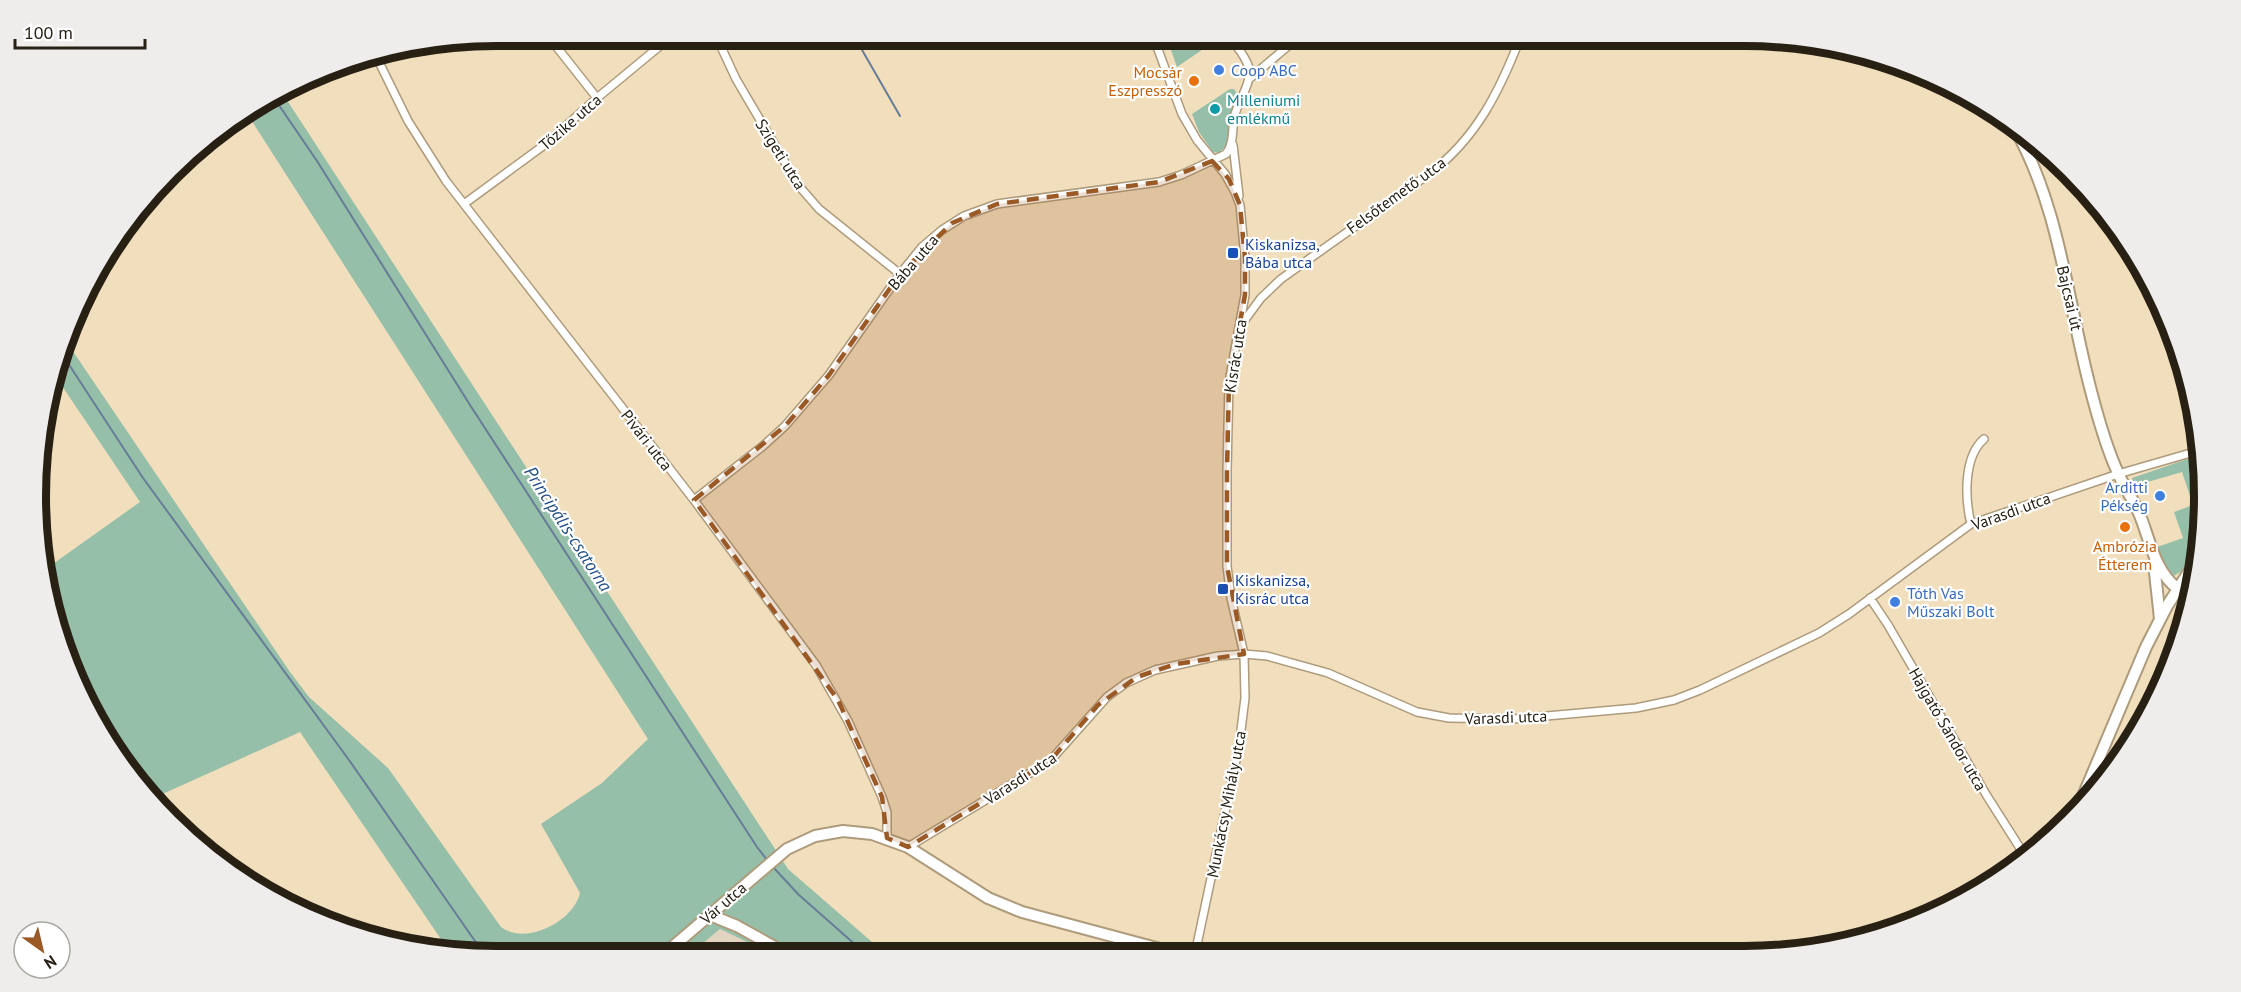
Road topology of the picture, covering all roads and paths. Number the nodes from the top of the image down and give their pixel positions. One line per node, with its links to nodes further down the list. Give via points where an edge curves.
1 (556, 46): 10 (street)
2 (660, 46): 10 (street, Tőzike utca)
3 (721, 46): 16 (street, Szigeti utca, via 803,192)
4 (1158, 46): 13 (street, Kisrác utca, via 1182,114)
5 (1236, 46): 9 (street, via 1246,60)
6 (1288, 46): 9 (street)
7 (1517, 46): 17 (street, Felsőtemető utca, via 1496,96 1448,158 1281,279)
8 (379, 62): 14 (street, Pivári utca, via 408,121)
9 (1249, 79): 11 (street, via 1234,118)
10 (597, 98): 14 (street, Tőzike utca, via 548,143)
11 (1232, 141): 13 (street, via 1226,154); 15 (street)
12 (2022, 141): 20 (main road, Bajcsai út, via 2051,213 2091,390)
13 (1212, 161): 15 (street, Kisrác utca, via 1229,179); 16 (street, Bába utca, via 1159,182 986,207 942,230)
14 (464, 204): 21 (street, Pivári utca)
15 (1240, 205): 17 (street, Kisrác utca, via 1245,281)
16 (900, 274): 21 (street, Bába utca, via 829,375 785,426)
17 (1239, 327): 28 (street, Kisrác utca, via 1229,382 1227,566)
18 (1984, 439): 22 (street, via 1975,449 1966,489)
19 (2193, 452): 20 (street, Varasdi utca)
20 (2118, 474): 22 (street, Varasdi utca); 23 (main road, Bajcsai út, via 2136,506)
21 (694, 500): 30 (street, Pivári utca, via 793,632 838,700 882,797)
22 (1971, 524): 26 (street, Varasdi utca)
23 (2154, 555): 25 (main road, via 2163,573); 27 (main road)
24 (2188, 574): 25 (main road)
25 (2178, 589): 27 (main road)
26 (1870, 598): 28 (street, Varasdi utca, via 1819,633 1700,690 1660,703 1606,712 1514,719 1435,716 1311,668); 32 (street, Hajgató Sándor utca)
27 (2160, 619): 29 (main road)
28 (1244, 654): 31 (street, Varasdi utca, via 1176,664 1126,683 1098,705 1050,761); 37 (street, Munkácsy Mihály utca, via 1245,698 1239,746)
29 (2086, 789)
30 (887, 838): 31 (main road, Vár utca); 33 (main road, Vár utca, via 858,832 832,832 807,838 779,855)
31 (908, 847): 36 (main road, Vár utca, via 1004,906)
32 (2022, 851)
33 (710, 915): 34 (main road, Vár utca); 35 (main road)
34 (674, 946)
35 (773, 946)
36 (1149, 946)
37 (1198, 946)

